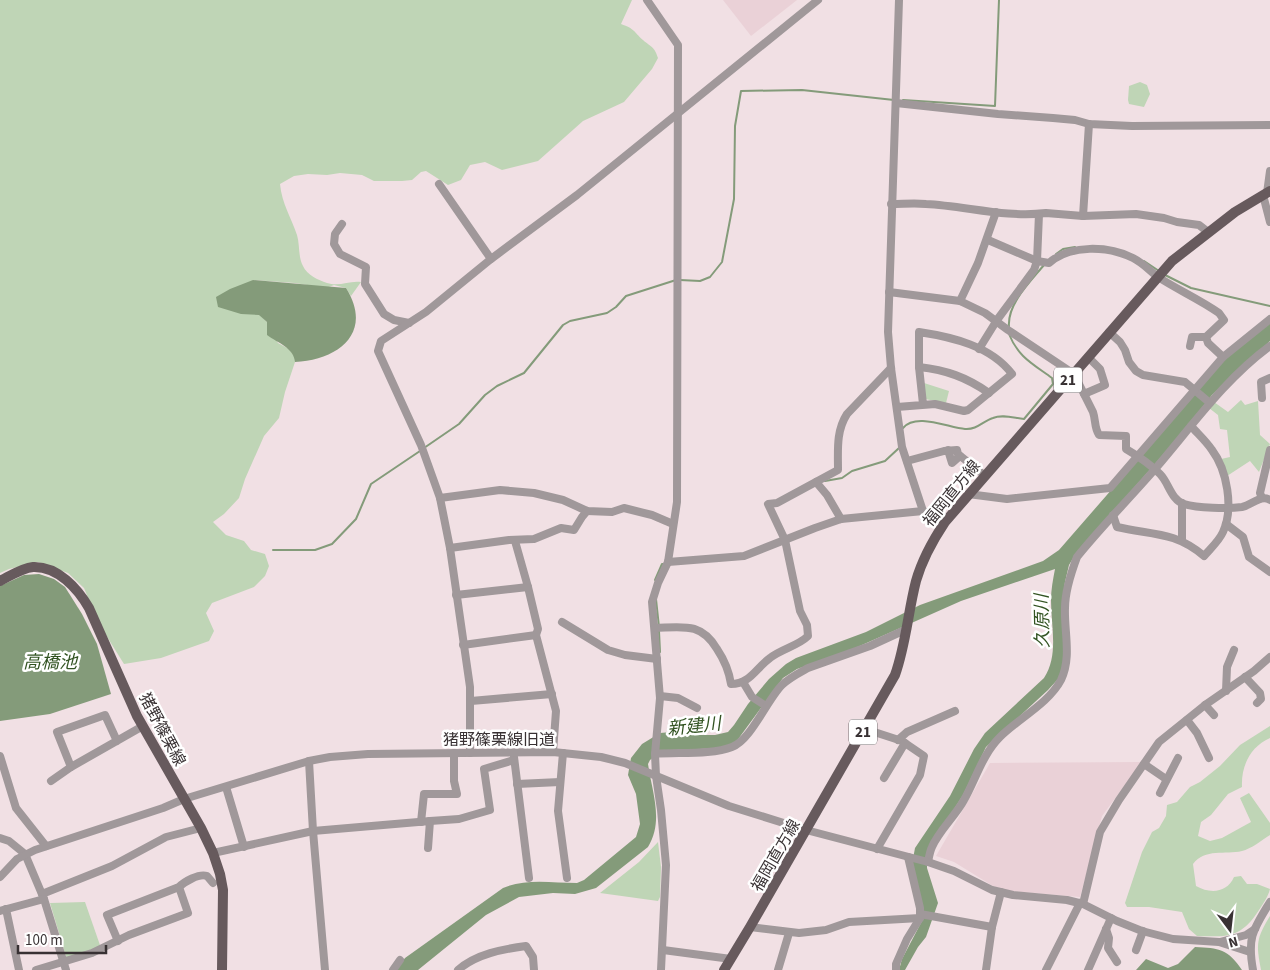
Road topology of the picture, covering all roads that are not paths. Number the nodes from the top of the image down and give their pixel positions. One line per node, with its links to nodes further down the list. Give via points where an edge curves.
1 (647, 0): 5 (street, via 678,45)
2 (818, 0): 5 (street)
3 (899, 0): 4 (street)
4 (896, 103): 6 (street); 11 (street)
5 (678, 113): 19 (street); 63 (street, via 677,502)
6 (1089, 124): 7 (street); 14 (street)
7 (1270, 125)
8 (1270, 171): 10 (street)
9 (439, 184): 19 (street)
10 (1267, 193): 15 (street); 17 (main road, 福岡直方線 / 21)
11 (891, 204): 12 (street, via 926,204); 22 (street)
12 (996, 212): 13 (street); 18 (street)
13 (1039, 214): 14 (street); 20 (street)
14 (1083, 216): 17 (street, via 1136,214 1199,225)
15 (1269, 219)
16 (342, 224): 26 (street, via 335,234 334,244 340,254 366,267 365,284 384,314)
17 (1208, 232): 21 (main road, 福岡直方線 / 21)
18 (988, 240): 20 (street); 23 (street)
19 (491, 259): 26 (street)
20 (1037, 261): 21 (street, via 1049,263 1067,251 1096,250 1134,258); 25 (street, via 1034,270)
21 (1158, 276): 27 (main road, 福岡直方線 / 21); 28 (street, via 1219,313 1224,320)
22 (889, 292): 23 (street); 35 (street)
23 (960, 301): 25 (street)
24 (1270, 319): 33 (street)
25 (997, 320): 31 (street); 36 (street)
26 (409, 323): 53 (street, via 381,341 378,351 421,445)
27 (1109, 332): 32 (main road, 福岡直方線 / 21); 38 (street, via 1120,342 1136,371 1185,382)
28 (1206, 337): 29 (street, via 1192,337); 33 (street)
29 (1190, 346)
30 (1270, 346): 42 (street, via 1253,358)
31 (979, 349): 34 (street, via 948,336 919,332); 39 (street, via 996,358 1012,374)
32 (1088, 357): 36 (main road, 福岡直方線 / 21); 40 (street, via 1100,369 1105,385)
33 (1223, 358): 38 (street)
34 (919, 366): 39 (street, via 971,381); 43 (street)
35 (891, 368): 44 (street); 51 (street, via 841,423 838,470)
36 (1074, 374): 40 (street); 50 (main road, 福岡直方線 / 21)
37 (1270, 378): 41 (street, via 1261,382)
38 (1196, 389): 42 (street); 47 (street)
39 (988, 393): 43 (street, via 964,411)
40 (1084, 394): 47 (street, via 1099,435 1126,436 1126,449)
41 (1262, 398)
42 (1210, 403): 45 (street)
43 (923, 404): 44 (street)
44 (897, 406): 48 (street)
45 (1191, 426): 49 (street); 57 (street, via 1217,459 1225,478)
46 (1270, 450): 54 (street, via 1260,493)
47 (1138, 456): 49 (street); 52 (street, via 1110,488 1007,500)
48 (906, 461): 50 (street, via 957,450); 59 (street)
49 (1155, 470): 56 (street); 60 (street)
50 (984, 475): 52 (main road, 福岡直方線 / 21)
51 (816, 482): 61 (street); 66 (street, via 777,503 768,504)
52 (968, 494): 62 (main road, 福岡直方線 / 21)
53 (440, 498): 58 (street, via 500,490 534,493 563,500); 68 (street)
54 (1262, 498): 55 (street); 57 (street, via 1241,507)
55 (1270, 500)
56 (1182, 503): 57 (street); 67 (street)
57 (1228, 507): 64 (street)
58 (587, 511): 63 (street, via 612,512 624,508); 65 (street, via 574,530 561,528 534,539)
59 (923, 511): 61 (street); 62 (street)
60 (1113, 515): 67 (street, via 1117,527); 134 (street, via 1077,557 1071,573 1064,606 1067,646 1061,680 1041,703 987,752 964,800 932,846)
61 (841, 520): 66 (street)
62 (944, 522): 76 (main road, 福岡直方線 / 21, via 916,579)
63 (673, 524): 69 (street)
64 (1226, 524): 67 (street, via 1204,556); 70 (street, via 1243,537 1249,557)
65 (515, 540): 68 (street); 72 (street)
66 (785, 540): 69 (street, via 744,556); 83 (street, via 808,636 772,657)
67 (1182, 540)
68 (450, 548): 73 (street)
69 (668, 562): 75 (street, via 653,600)
70 (1270, 572)
71 (0, 581): 95 (main road, 猪野篠栗線, via 33,567 45,569 73,585 89,608)
72 (528, 587): 73 (street); 77 (street, via 538,630)
73 (456, 595): 78 (street)
74 (562, 622): 81 (street, via 608,650)
75 (655, 628): 81 (street); 83 (street, via 683,627 705,633 728,667 731,684)
76 (907, 629): 90 (street, via 808,668 783,684); 96 (main road, 福岡直方線 / 21, via 895,675)
77 (536, 635): 78 (street); 85 (street)
78 (463, 645): 87 (street)
79 (1234, 650): 84 (street, via 1228,667)
80 (1270, 657): 82 (street)
81 (656, 658): 86 (street)
82 (1245, 677): 84 (street); 88 (street, via 1260,693 1261,699)
83 (743, 682): 90 (street, via 752,697)
84 (1226, 691): 89 (street)
85 (552, 694): 87 (street); 99 (street, via 556,711)
86 (660, 696): 91 (street, via 678,698); 103 (street)
87 (471, 701): 101 (street)
88 (1257, 703)
89 (1205, 705): 93 (street); 94 (street)
90 (766, 706): 103 (street, via 751,729 732,747)
91 (697, 708)
92 (955, 711): 98 (street, via 906,732)
93 (1214, 715)
94 (1187, 720): 107 (street); 109 (street, via 1159,742)
95 (143, 726): 97 (street); 120 (main road, 猪野篠栗線)
96 (865, 729): 98 (street); 124 (main road, 福岡直方線 / 21)
97 (117, 741): 110 (street); 110 (street, via 105,715 57,732)
98 (902, 742): 112 (street); 130 (street, via 924,756 920,775)
99 (553, 752): 102 (street, 猪野篠栗線旧道); 105 (street, 猪野篠栗線旧道)
100 (454, 753): 101 (street, 猪野篠栗線旧道); 108 (street, 猪野篠栗線旧道, via 368,754); 122 (street, via 457,794 424,794)
101 (470, 753): 105 (street, 猪野篠栗線旧道)
102 (563, 753): 111 (street, 猪野篠栗線旧道, via 601,757); 115 (street)
103 (655, 754): 111 (street)
104 (0, 756): 117 (street)
105 (514, 756): 116 (street); 121 (street, via 484,769 490,810 459,819)
106 (1178, 758): 113 (street)
107 (1209, 758)
108 (309, 761): 118 (street, 猪野篠栗線旧道); 125 (street)
109 (1144, 764): 113 (street); 143 (street, via 1100,832)
110 (71, 767): 114 (street)
111 (656, 776): 124 (street, 猪野篠栗線旧道, via 729,806); 155 (street, via 666,865)
112 (884, 778)
113 (1166, 779): 119 (street)
114 (52, 781)
115 (560, 782): 116 (street); 137 (street, via 558,811)
116 (517, 784): 136 (street)
117 (4, 785): 127 (street, via 16,808)
118 (226, 787): 120 (street, 猪野篠栗線旧道); 128 (street)
119 (1160, 793)
120 (184, 799): 123 (main road, 猪野篠栗線); 127 (street, 猪野篠栗線旧道)
121 (430, 821): 122 (street); 129 (street)
122 (420, 822): 125 (street)
123 (201, 828): 131 (main road, 猪野篠栗線); 141 (street, via 166,837 112,866)
124 (806, 830): 130 (street, 猪野篠栗線旧道); 147 (main road, 福岡直方線 / 21)
125 (313, 831): 128 (street); 165 (street)
126 (0, 838): 132 (street)
127 (46, 846): 132 (street, 猪野篠栗線旧道)
128 (244, 846): 131 (street)
129 (428, 848)
130 (878, 849): 133 (street, 猪野篠栗線旧道)
131 (213, 853): 164 (main road, 猪野篠栗線, via 223,890)
132 (25, 854): 135 (street); 141 (street)
133 (910, 857): 134 (street, 猪野篠栗線旧道); 145 (street)
134 (928, 862): 140 (street, 猪野篠栗線旧道)
135 (1, 875)
136 (529, 878)
137 (567, 878)
138 (213, 883): 139 (street, via 201,875)
139 (179, 887): 153 (street, via 188,913); 153 (street, via 107,915)
140 (1000, 892): 143 (street, 猪野篠栗線旧道); 148 (street)
141 (43, 896): 144 (street); 161 (street)
142 (1270, 902): 150 (street)
143 (1082, 904): 146 (street, 猪野篠栗線旧道); 174 (street)
144 (3, 910): 162 (street)
145 (920, 916): 148 (street); 152 (street, via 849,922 826,930); 172 (street, via 907,939)
146 (1111, 918): 149 (street); 151 (street, 猪野篠栗線旧道)
147 (750, 927): 152 (street); 158 (main road, 福岡直方線 / 21)
148 (992, 927): 173 (street)
149 (1106, 929): 160 (street, via 1108,948); 175 (street)
150 (1255, 929): 154 (street, via 1246,935); 157 (street, via 1250,940)
151 (1143, 931): 154 (street, 猪野篠栗線旧道, via 1173,939); 156 (street)
152 (789, 933): 171 (street)
153 (118, 941): 161 (street)
154 (1219, 942): 157 (street)
155 (663, 950): 158 (street); 169 (street)
156 (1136, 950)
157 (1250, 952): 176 (street)
158 (731, 959): 170 (main road, 福岡直方線 / 21)
159 (400, 960): 166 (street)
160 (1117, 962)
161 (65, 966): 163 (street)
162 (19, 970)
163 (36, 970)
164 (222, 970)
165 (325, 970)
166 (393, 970)
167 (458, 970): 168 (street, via 464,964 500,950 526,946 533,957)
168 (534, 970)
169 (662, 970)
170 (724, 970)
171 (778, 970)
172 (896, 970)
173 (986, 970)
174 (1046, 970)
175 (1088, 970)
176 (1253, 970)

